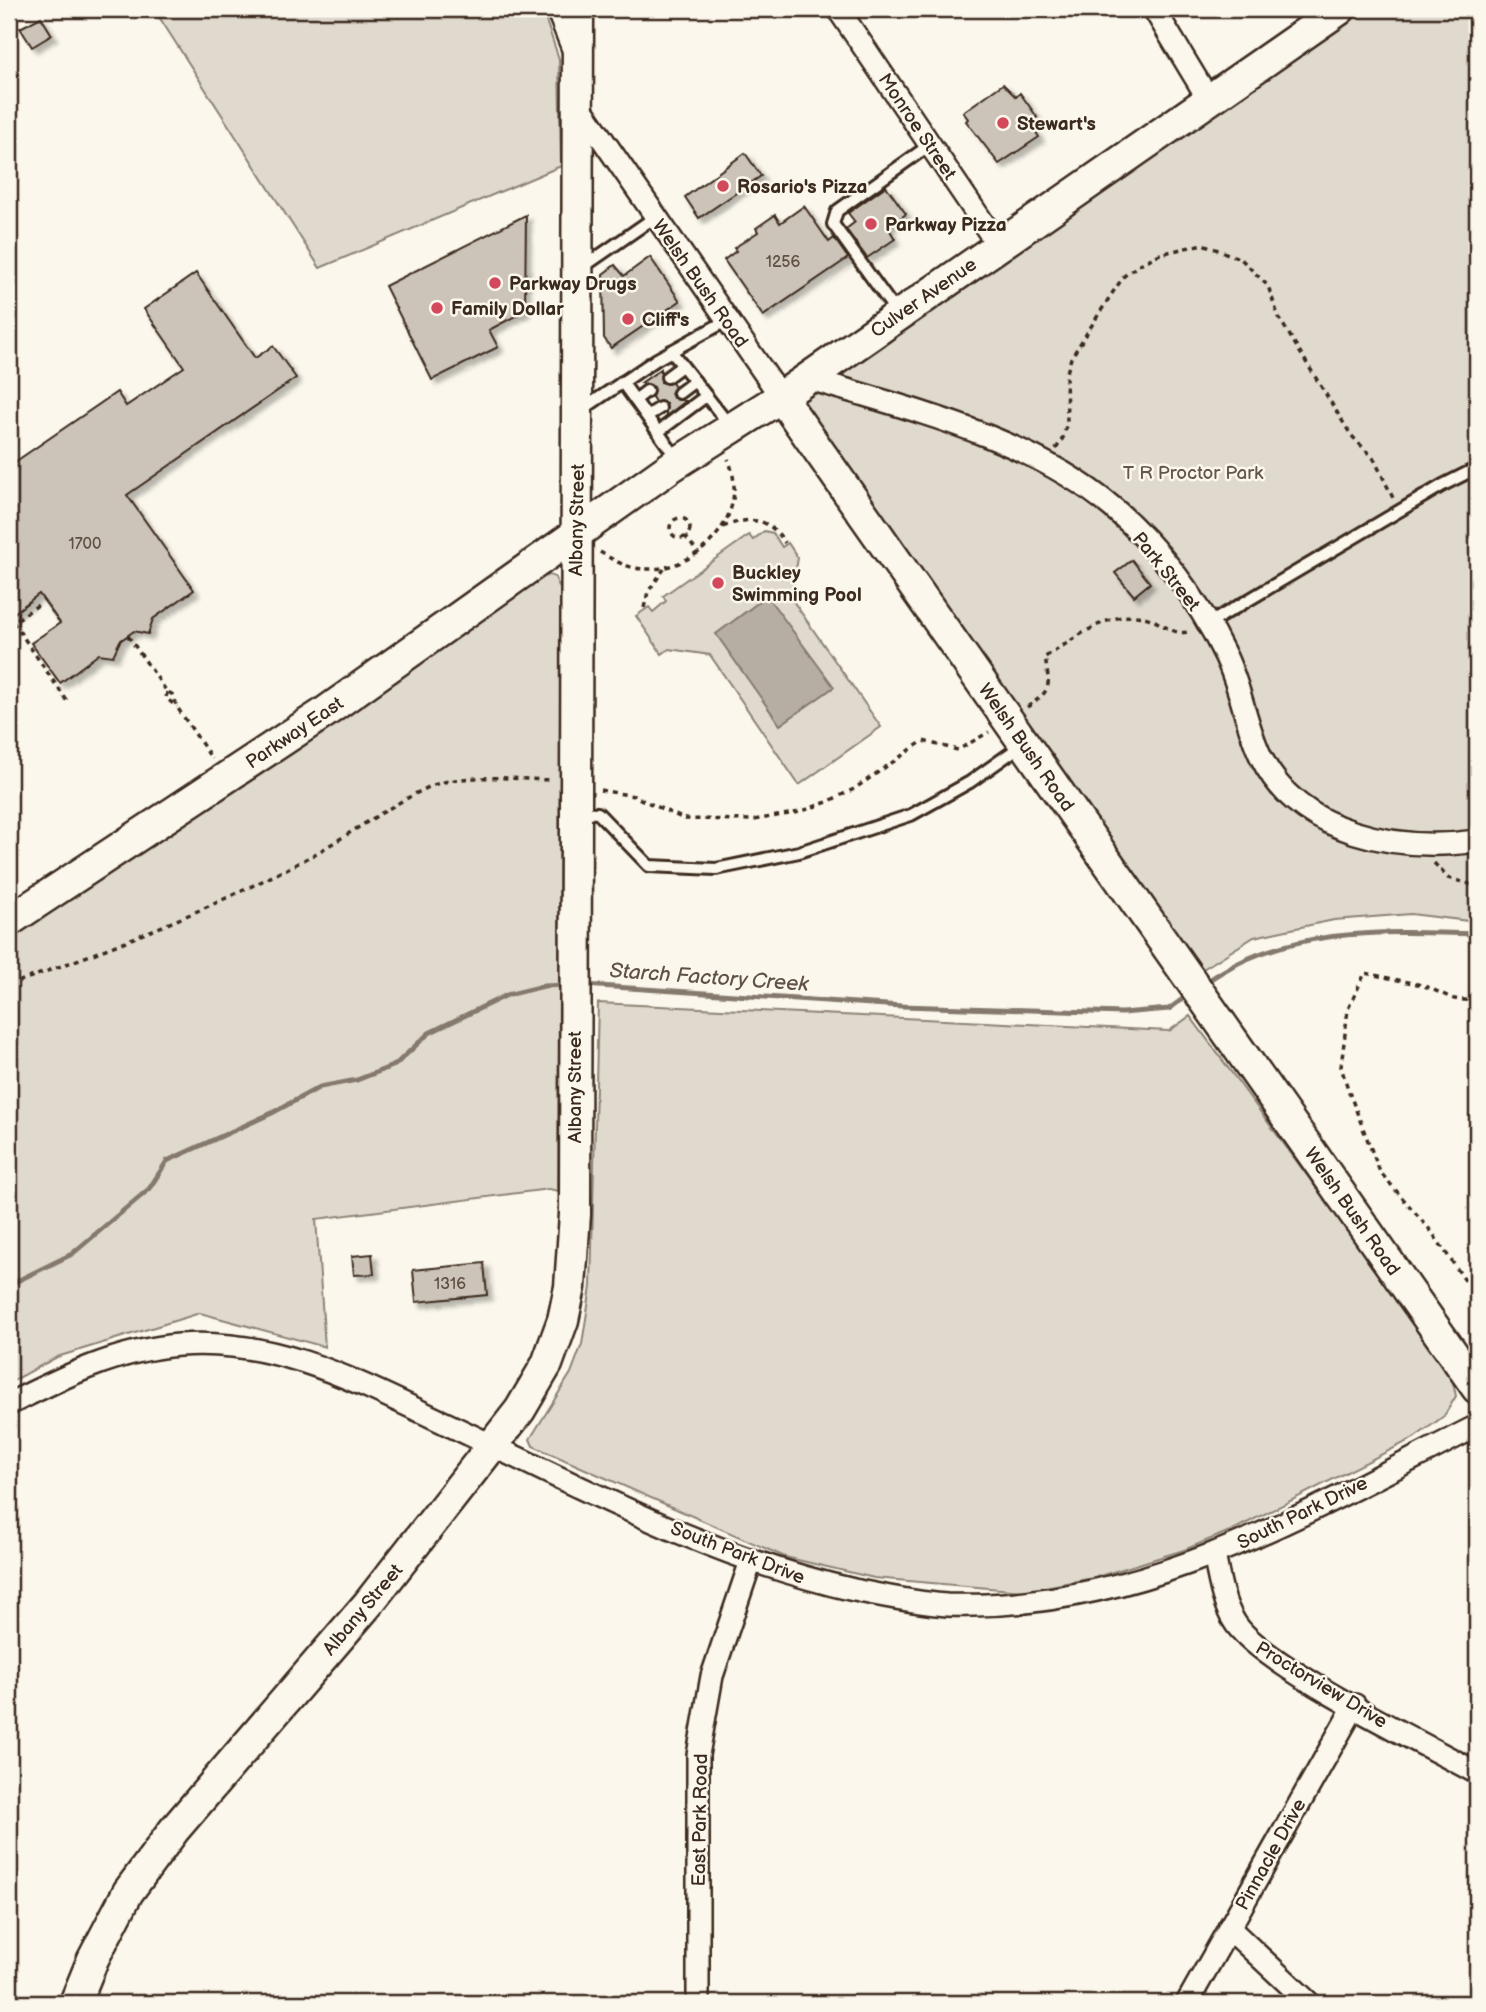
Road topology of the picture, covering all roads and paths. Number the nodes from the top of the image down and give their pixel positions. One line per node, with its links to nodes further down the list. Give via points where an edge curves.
1 (557, 9): 6 (street)
2 (578, 9): 6 (street, Albany Street)
3 (838, 9): 9 (street, Monroe Street)
4 (1154, 9): 7 (street)
5 (1340, 9): 7 (street, Culver Avenue)
6 (578, 63): 8 (street, Albany Street)
7 (1209, 100): 11 (street, Culver Avenue)
8 (578, 104): 10 (street, Welsh Bush Road); 12 (street, Albany Street)
9 (931, 144): 11 (street, Monroe Street); 13 (lane, via 833,218)
10 (655, 217): 12 (lane); 14 (street, Welsh Bush Road)
11 (998, 245): 13 (street, Culver Avenue)
12 (579, 270): 27 (street, Albany Street)
13 (898, 314): 18 (street, Culver Avenue)
14 (726, 321): 15 (lane); 24 (street, Welsh Bush Road)
15 (671, 351): 16 (lane); 19 (lane)
16 (682, 366): 17 (lane); 20 (lane)
17 (667, 377)
18 (807, 378): 24 (street, Culver Avenue); 32 (street, Park Street, via 939,419)
19 (622, 382): 25 (lane); 27 (lane)
20 (695, 382): 22 (lane); 23 (lane)
21 (647, 391): 25 (lane)
22 (679, 393)
23 (706, 396): 29 (lane); 30 (lane)
24 (781, 397): 30 (street, Culver Avenue); 49 (street, Welsh Bush Road)
25 (635, 400): 28 (lane)
26 (660, 408): 28 (lane)
27 (578, 413): 38 (street, Albany Street)
28 (647, 416): 29 (lane)
29 (658, 432): 31 (lane)
30 (729, 443): 31 (street, Culver Avenue); 35 (path, via 733,494)
31 (680, 462): 38 (street, Culver Avenue)
32 (1045, 465): 34 (path, via 1064,436 1068,420 1066,376 1071,358 1124,276 1160,254 1203,244 1241,259 1268,286 1279,318 1351,435 1374,459); 44 (street, Park Street, via 1112,507 1193,597)
33 (1477, 468): 34 (lane)
34 (1400, 511): 44 (lane)
35 (721, 528): 37 (path, via 756,519 773,527); 39 (path)
36 (685, 536): 36 (path, via 690,531 688,522 673,520 673,535); 39 (path)
37 (785, 543)
38 (586, 544): 40 (path, via 631,568); 52 (street, Albany Street); 56 (street, Parkway East)
39 (699, 554): 40 (path)
40 (666, 567): 42 (path, via 648,592)
41 (41, 603): 43 (path)
42 (644, 608)
43 (11, 624): 46 (path)
44 (1208, 624): 47 (path, via 1185,633 1143,617 1114,618 1045,657 1050,684 1045,695); 54 (street, Park Street, via 1225,654 1260,755 1277,786 1301,808 1335,826 1373,838)
45 (128, 636): 50 (path)
46 (67, 701)
47 (1017, 714)
48 (997, 728): 52 (path, via 958,750 923,741 854,789 800,812 754,820 684,819 634,796 597,790)
49 (1025, 743): 52 (lane, via 970,782 911,815 799,852 716,869 649,866); 60 (street, Welsh Bush Road)
50 (215, 763)
51 (558, 780): 57 (path, via 454,778 433,785 222,900)
52 (582, 803): 63 (street, Albany Street, via 575,1214 569,1287 547,1364)
53 (1477, 841): 54 (street, Park Street)
54 (1414, 842): 55 (path, via 1448,878)
55 (1477, 886)
56 (9, 921)
57 (9, 985)
58 (1477, 1000): 59 (path, via 1454,999 1422,985 1365,973 1348,1009 1341,1067 1380,1172 1431,1231)
59 (1477, 1298)
60 (1477, 1388)
61 (9, 1404): 63 (street, South Park Drive, via 66,1375 133,1352 182,1345 237,1348 326,1368)
62 (1477, 1426): 64 (street, South Park Drive)
63 (494, 1446): 65 (street, South Park Drive); 69 (street, Albany Street, via 368,1604 174,1830 128,1892)
64 (1214, 1555): 65 (street, South Park Drive, via 1075,1597 945,1605 793,1576); 66 (street, Proctorview Drive, via 1224,1598 1248,1640)
65 (751, 1561): 70 (street, East Park Road, via 712,1676 698,1755)
66 (1355, 1705): 67 (street, Proctorview Drive); 68 (street, Pinnacle Drive)
67 (1477, 1773)
68 (1229, 1928): 71 (street, Pinnacle Drive); 72 (street)
69 (75, 2003)
70 (698, 2003)
71 (1187, 2003)
72 (1309, 2003)

